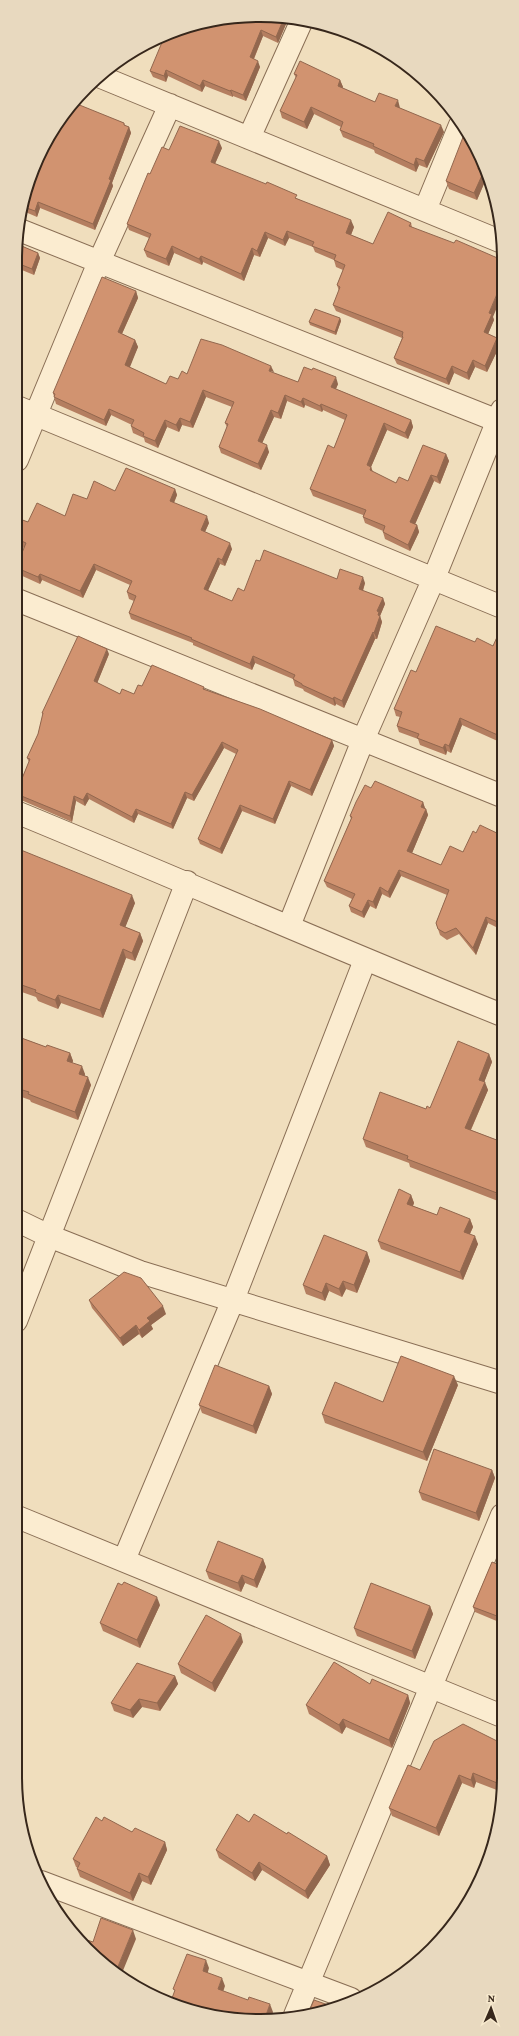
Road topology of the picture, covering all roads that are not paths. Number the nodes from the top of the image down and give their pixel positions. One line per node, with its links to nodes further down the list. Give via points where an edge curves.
1 (299, 26): 5 (street)
2 (106, 79): 3 (street)
3 (170, 105): 5 (street); 9 (street)
4 (458, 130): 6 (street)
5 (249, 138): 6 (street)
6 (425, 210): 8 (street)
7 (24, 232): 9 (street)
8 (496, 239)
9 (99, 262): 10 (street); 11 (street)
10 (26, 411): 13 (street); 14 (street)
11 (497, 415)
12 (497, 423): 14 (street)
13 (22, 433)
14 (434, 578): 16 (street); 17 (street)
15 (22, 602): 17 (street)
16 (497, 605)
17 (363, 740): 18 (street); 21 (street)
18 (497, 794)
19 (22, 814): 20 (street)
20 (187, 882): 21 (street); 25 (street)
21 (289, 926): 22 (street)
22 (364, 960): 23 (street); 26 (street)
23 (497, 1013)
24 (22, 1223): 25 (street)
25 (49, 1236): 26 (street, via 140,1272); 27 (street)
26 (233, 1300): 28 (street); 31 (street)
27 (22, 1306)
28 (497, 1381)
29 (22, 1519): 31 (street)
30 (497, 1526): 32 (street)
31 (124, 1560): 32 (street)
32 (430, 1688): 33 (street); 35 (street)
33 (497, 1714)
34 (47, 1884): 35 (street)
35 (310, 1982): 36 (street); 37 (street)
36 (347, 1997)
37 (297, 2011)

